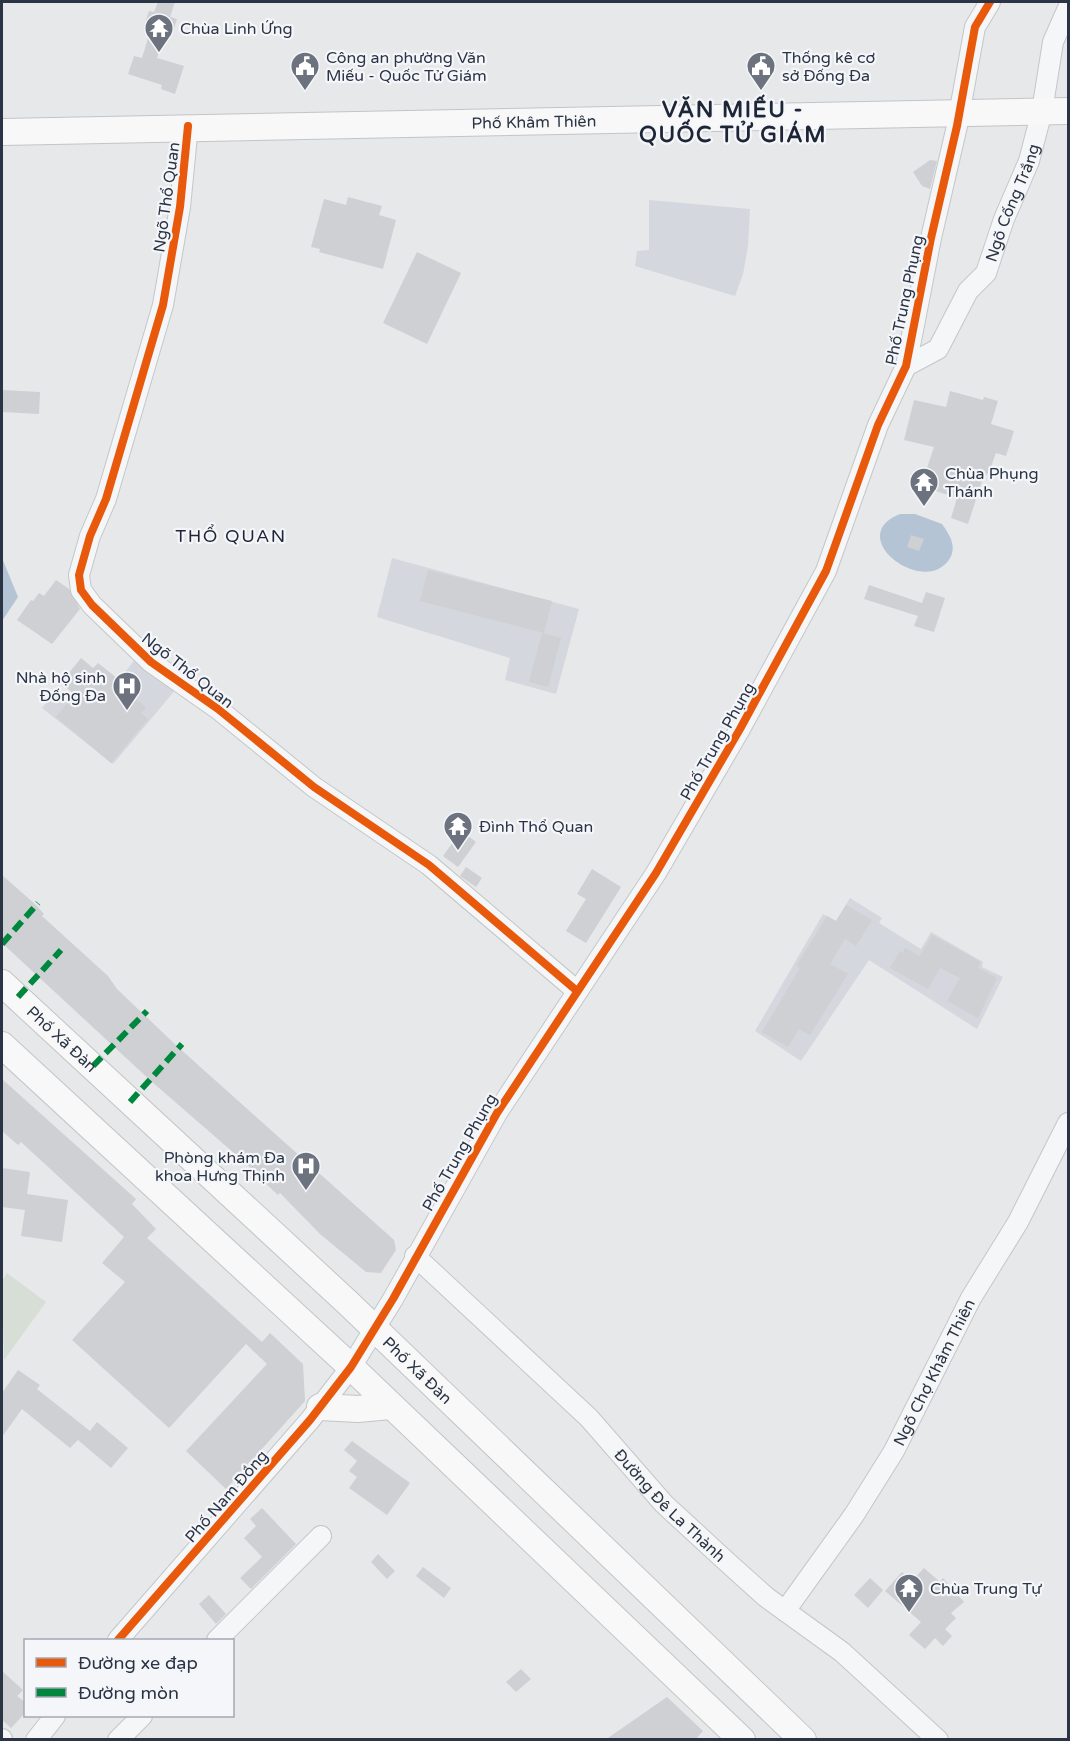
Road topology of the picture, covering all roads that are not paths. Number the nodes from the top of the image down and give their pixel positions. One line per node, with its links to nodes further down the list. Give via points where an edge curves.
1 (990, 2): 5 (street, Phố Trung Phụng, via 975,27)
2 (1068, 8): 3 (street, Ngõ Cống Trắng, via 1053,42)
3 (1042, 111): 4 (main road, Phố Khâm Thiên); 5 (main road, Phố Khâm Thiên); 8 (street, Ngõ Cống Trắng, via 1029,161 986,273 968,291 938,349)
4 (1068, 111)
5 (958, 112): 6 (main road, Phố Khâm Thiên); 8 (street, Phố Trung Phụng)
6 (188, 126): 7 (main road, Phố Khâm Thiên); 10 (street, Ngõ Thổ Quan, via 180,207 163,305 106,499 90,536 79,575 81,590 151,662 218,709 314,787 429,866)
7 (2, 132)
8 (906, 366): 10 (street, Phố Trung Phụng, via 878,425 826,571 656,873)
9 (2, 983): 14 (main road, Phố Xã Đàn)
10 (577, 991): 13 (street, Phố Trung Phụng, via 496,1113)
11 (2, 1045): 15 (main road)
12 (1068, 1124): 19 (street, Ngõ Chợ Khâm Thiên, via 1017,1222 971,1298 894,1451)
13 (415, 1256): 14 (street, Phố Trung Phụng); 19 (street, Đường Đê La Thành, via 589,1418 672,1511)
14 (374, 1328): 15 (street, Phố Trung Phụng); 27 (main road, Phố Xã Đàn)
15 (351, 1367): 16 (main road); 17 (street, Phố Nam Đồng)
16 (390, 1406): 17 (main road); 26 (main road)
17 (320, 1407): 20 (street, Phố Nam Đồng)
18 (321, 1536): 21 (street)
19 (785, 1611): 28 (street, Đường Đê La Thành, via 842,1652)
20 (120, 1639)
21 (218, 1639)
22 (54, 1717): 24 (street)
23 (141, 1717): 25 (street)
24 (36, 1740)
25 (118, 1740)
26 (742, 1740)
27 (803, 1740)
28 (938, 1740)

